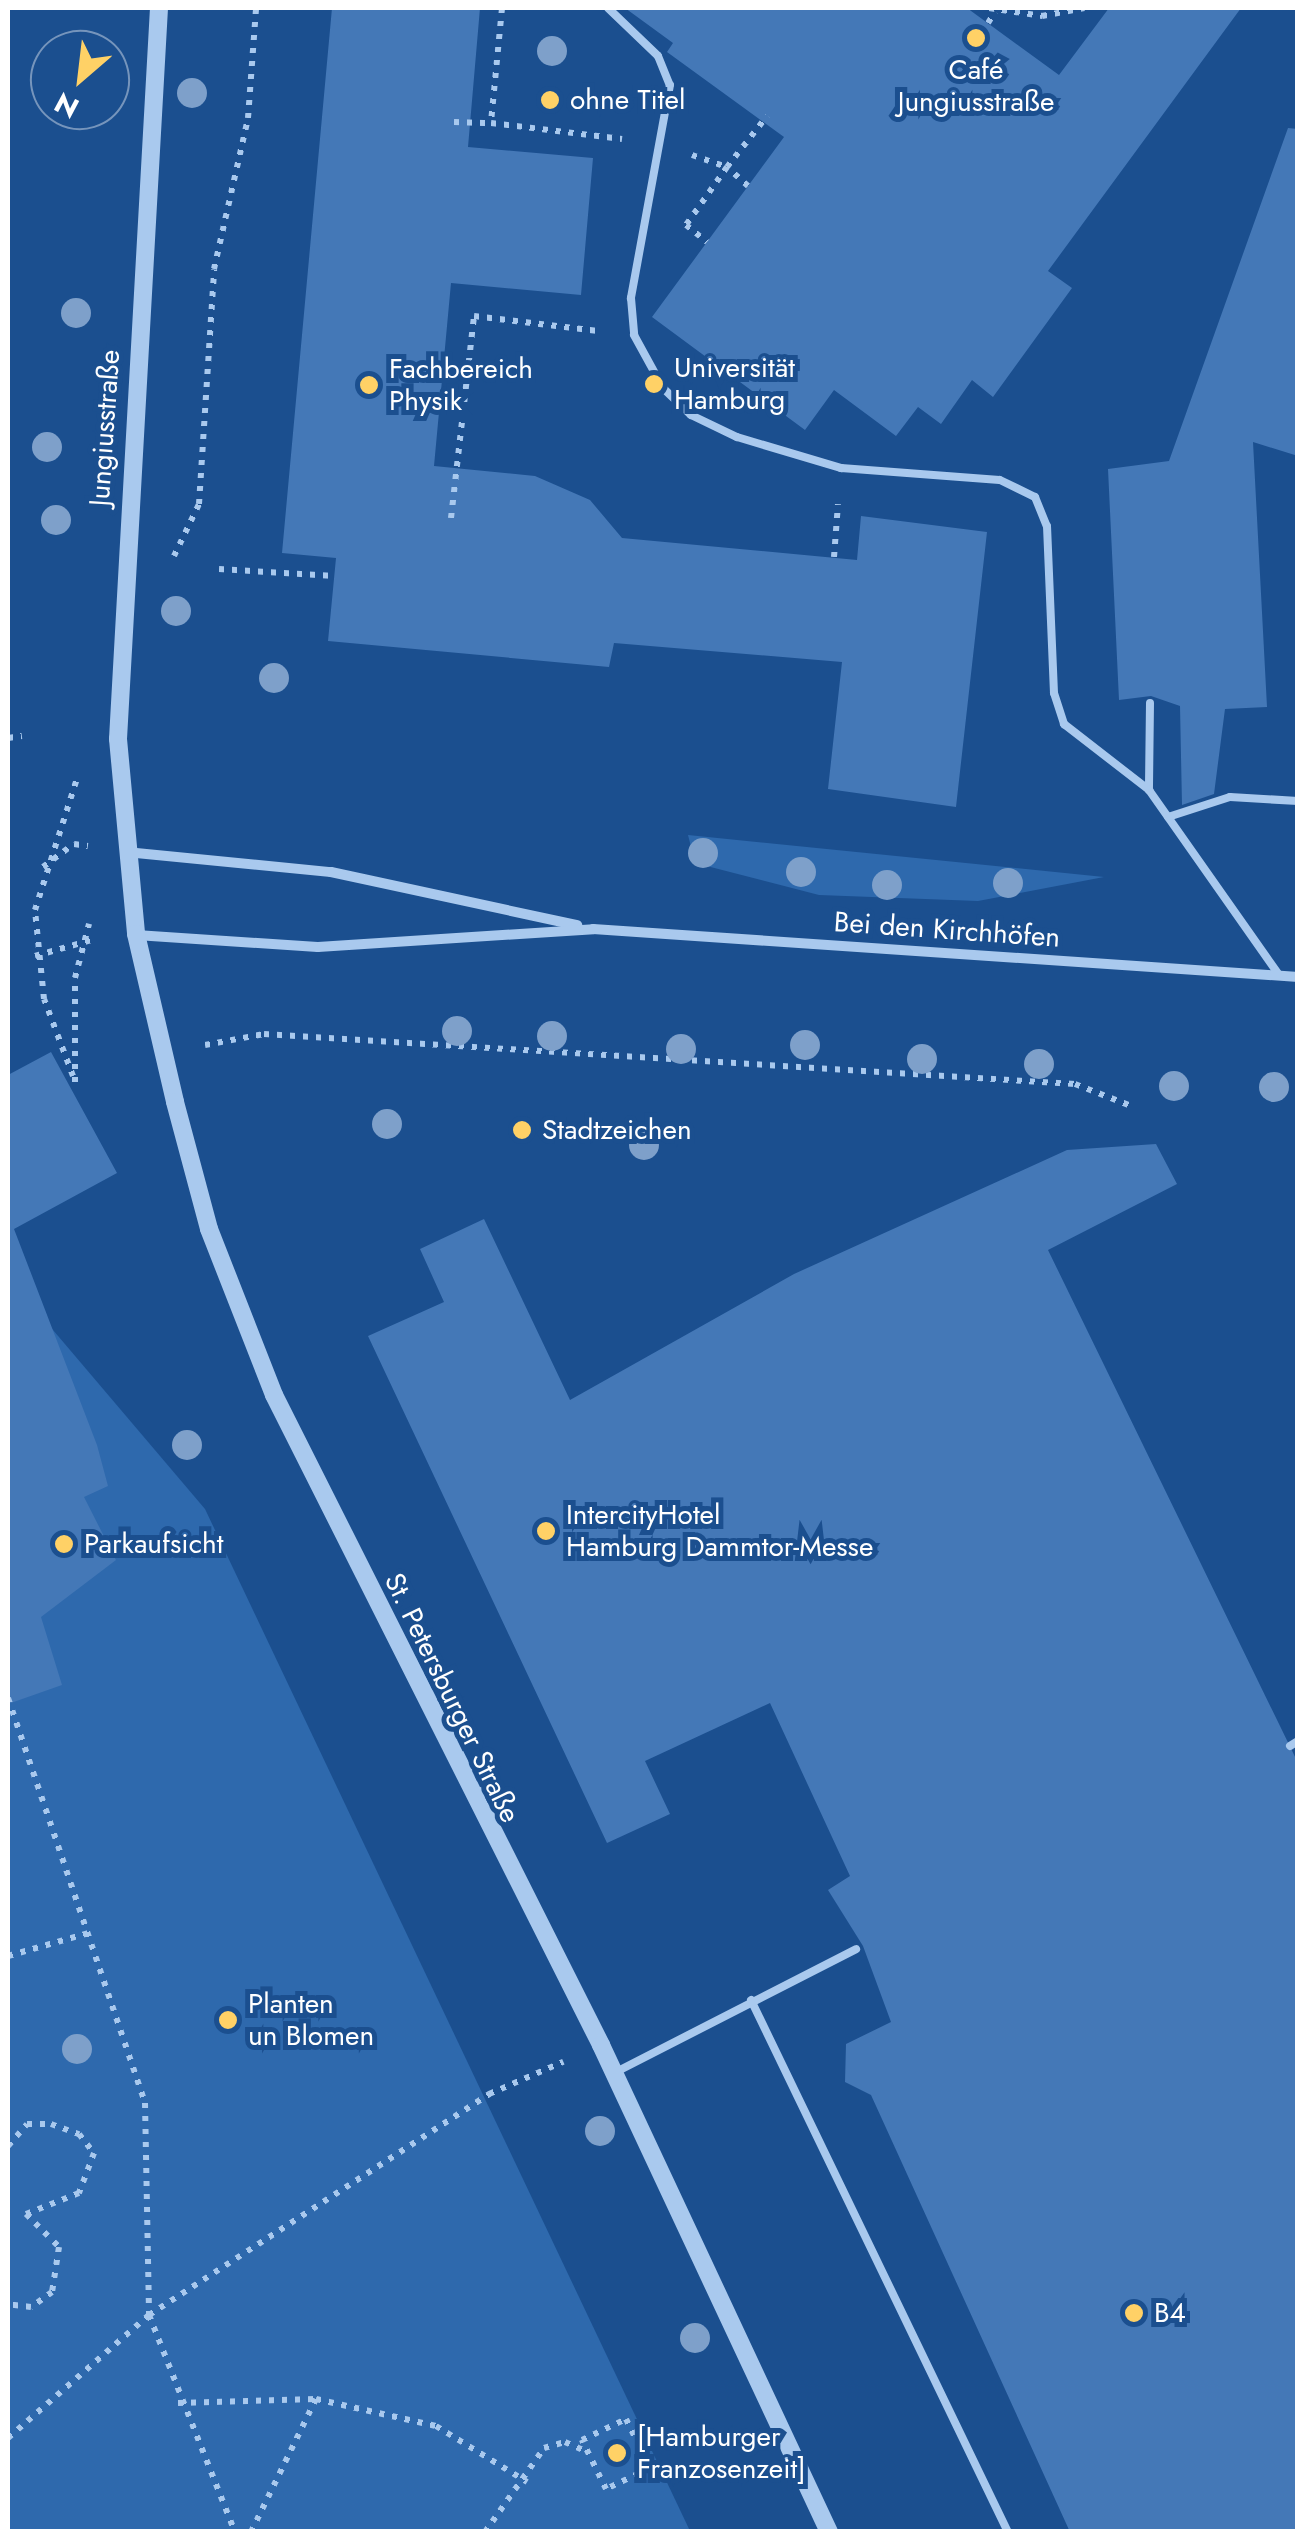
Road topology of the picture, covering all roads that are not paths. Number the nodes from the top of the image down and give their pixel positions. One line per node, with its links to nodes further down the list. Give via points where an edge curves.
1 (158, 8): 7 (street, Jungiusstraße, via 118,658)
2 (608, 8): 4 (lane, via 658,56 670,84 631,298 634,335 663,388 691,415 841,468 1000,480 1036,497 1047,526 1054,693 1064,724)
3 (1150, 703): 4 (lane)
4 (1150, 790): 6 (lane)
5 (1298, 800): 6 (lane, via 1230,797)
6 (1168, 817): 10 (lane)
7 (123, 852): 8 (street, Bei den Kirchhöfen, via 331,872); 9 (street, St. Petersburger Straße)
8 (593, 929): 9 (street, Bei den Kirchhöfen, via 318,948); 10 (street, Bei den Kirchhöfen)
9 (136, 934): 14 (street, St. Petersburger Straße, via 210,1229 274,1395)
10 (1279, 974): 11 (street, Bei den Kirchhöfen)
11 (1298, 976)
12 (856, 1949): 13 (lane)
13 (751, 2000): 14 (lane); 16 (lane)
14 (614, 2072): 15 (street, St. Petersburger Straße)
15 (829, 2532)
16 (1008, 2532)

